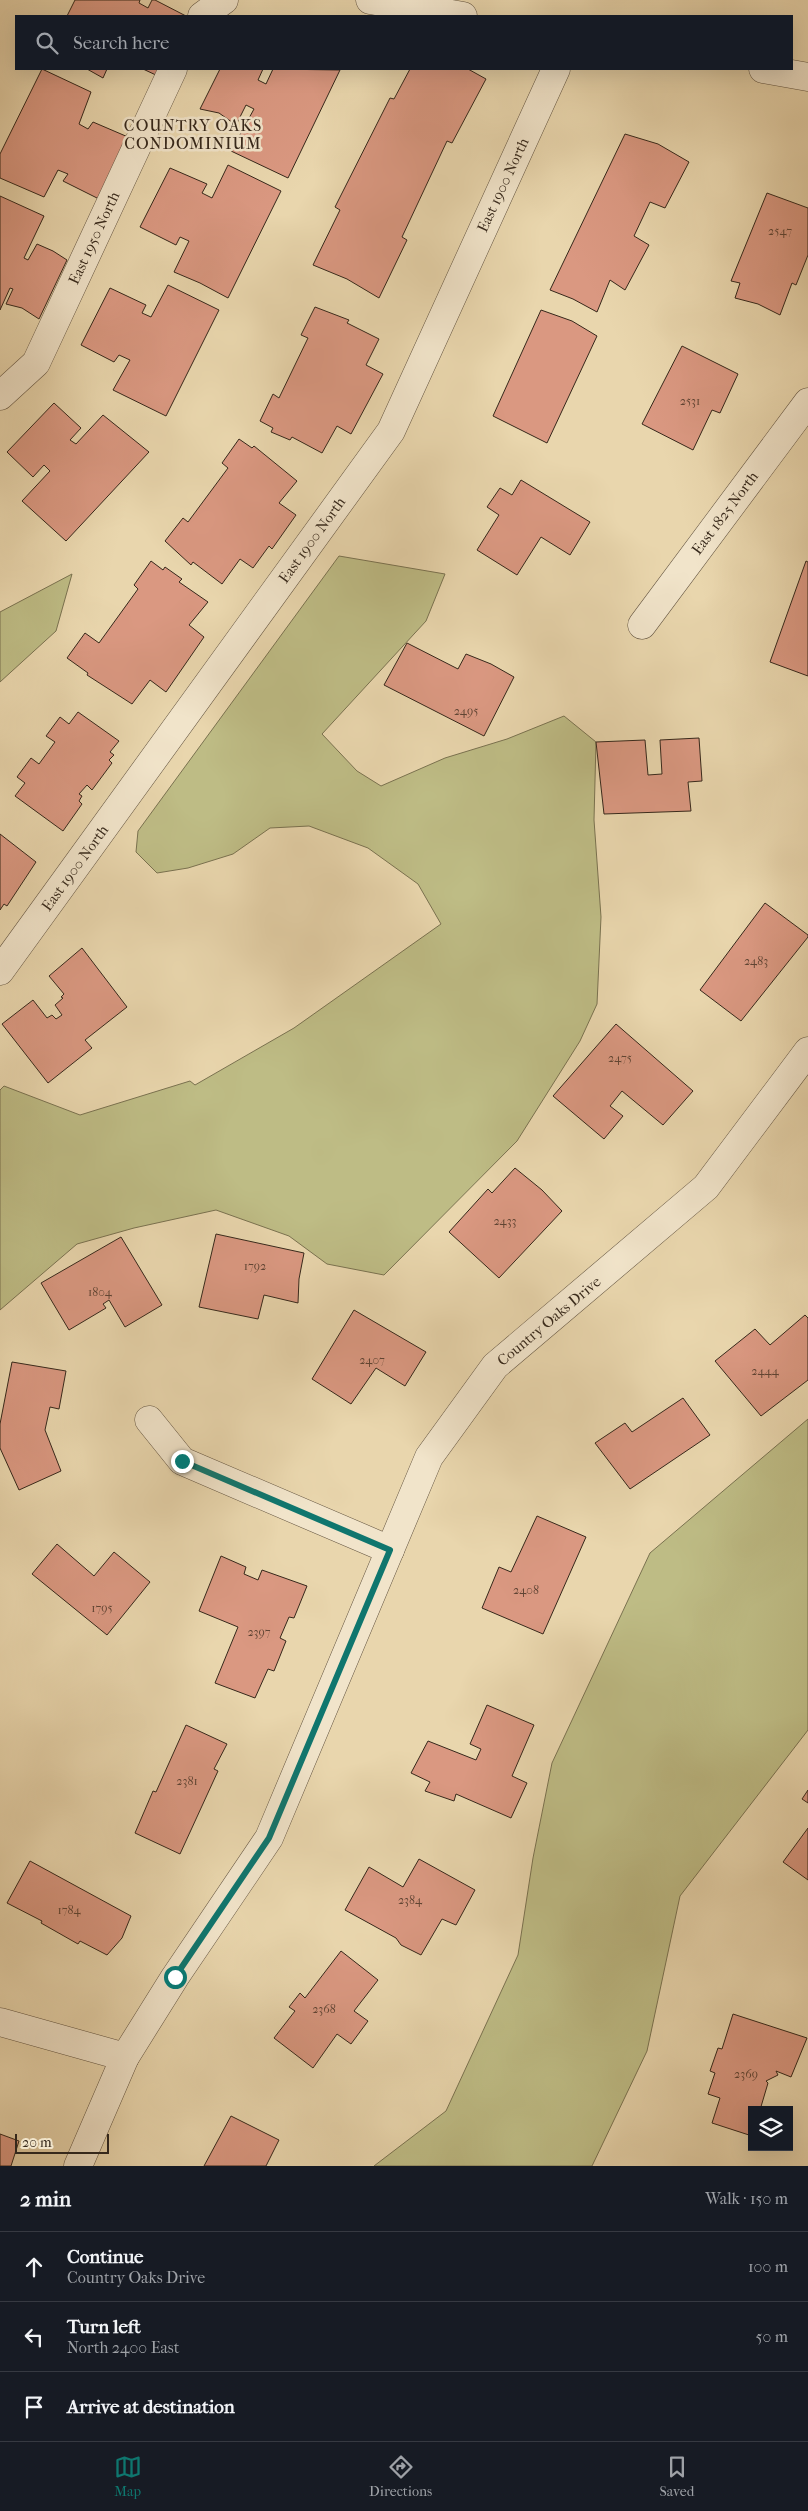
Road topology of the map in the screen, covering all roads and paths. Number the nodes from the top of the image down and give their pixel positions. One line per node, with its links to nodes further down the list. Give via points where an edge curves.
1 (224, 0): 3 (street)
2 (375, 0): 4 (street)
3 (203, 15)
4 (458, 15)
5 (173, 70): 9 (street, East 1950 North, via 36,363)
6 (556, 70): 12 (street, East 1900 North, via 391,430)
7 (770, 70): 8 (street)
8 (808, 77)
9 (0, 396)
10 (808, 402): 11 (street, East 1825 North)
11 (642, 625)
12 (0, 971)
13 (808, 1051): 15 (street, Country Oaks Drive, via 706,1187 495,1366 429,1457)
14 (149, 1420): 15 (street, via 182,1461)
15 (390, 1550): 17 (street, Country Oaks Drive, via 269,1838)
16 (0, 2022): 17 (street)
17 (125, 2057): 18 (street, Country Oaks Drive)
18 (78, 2166)

